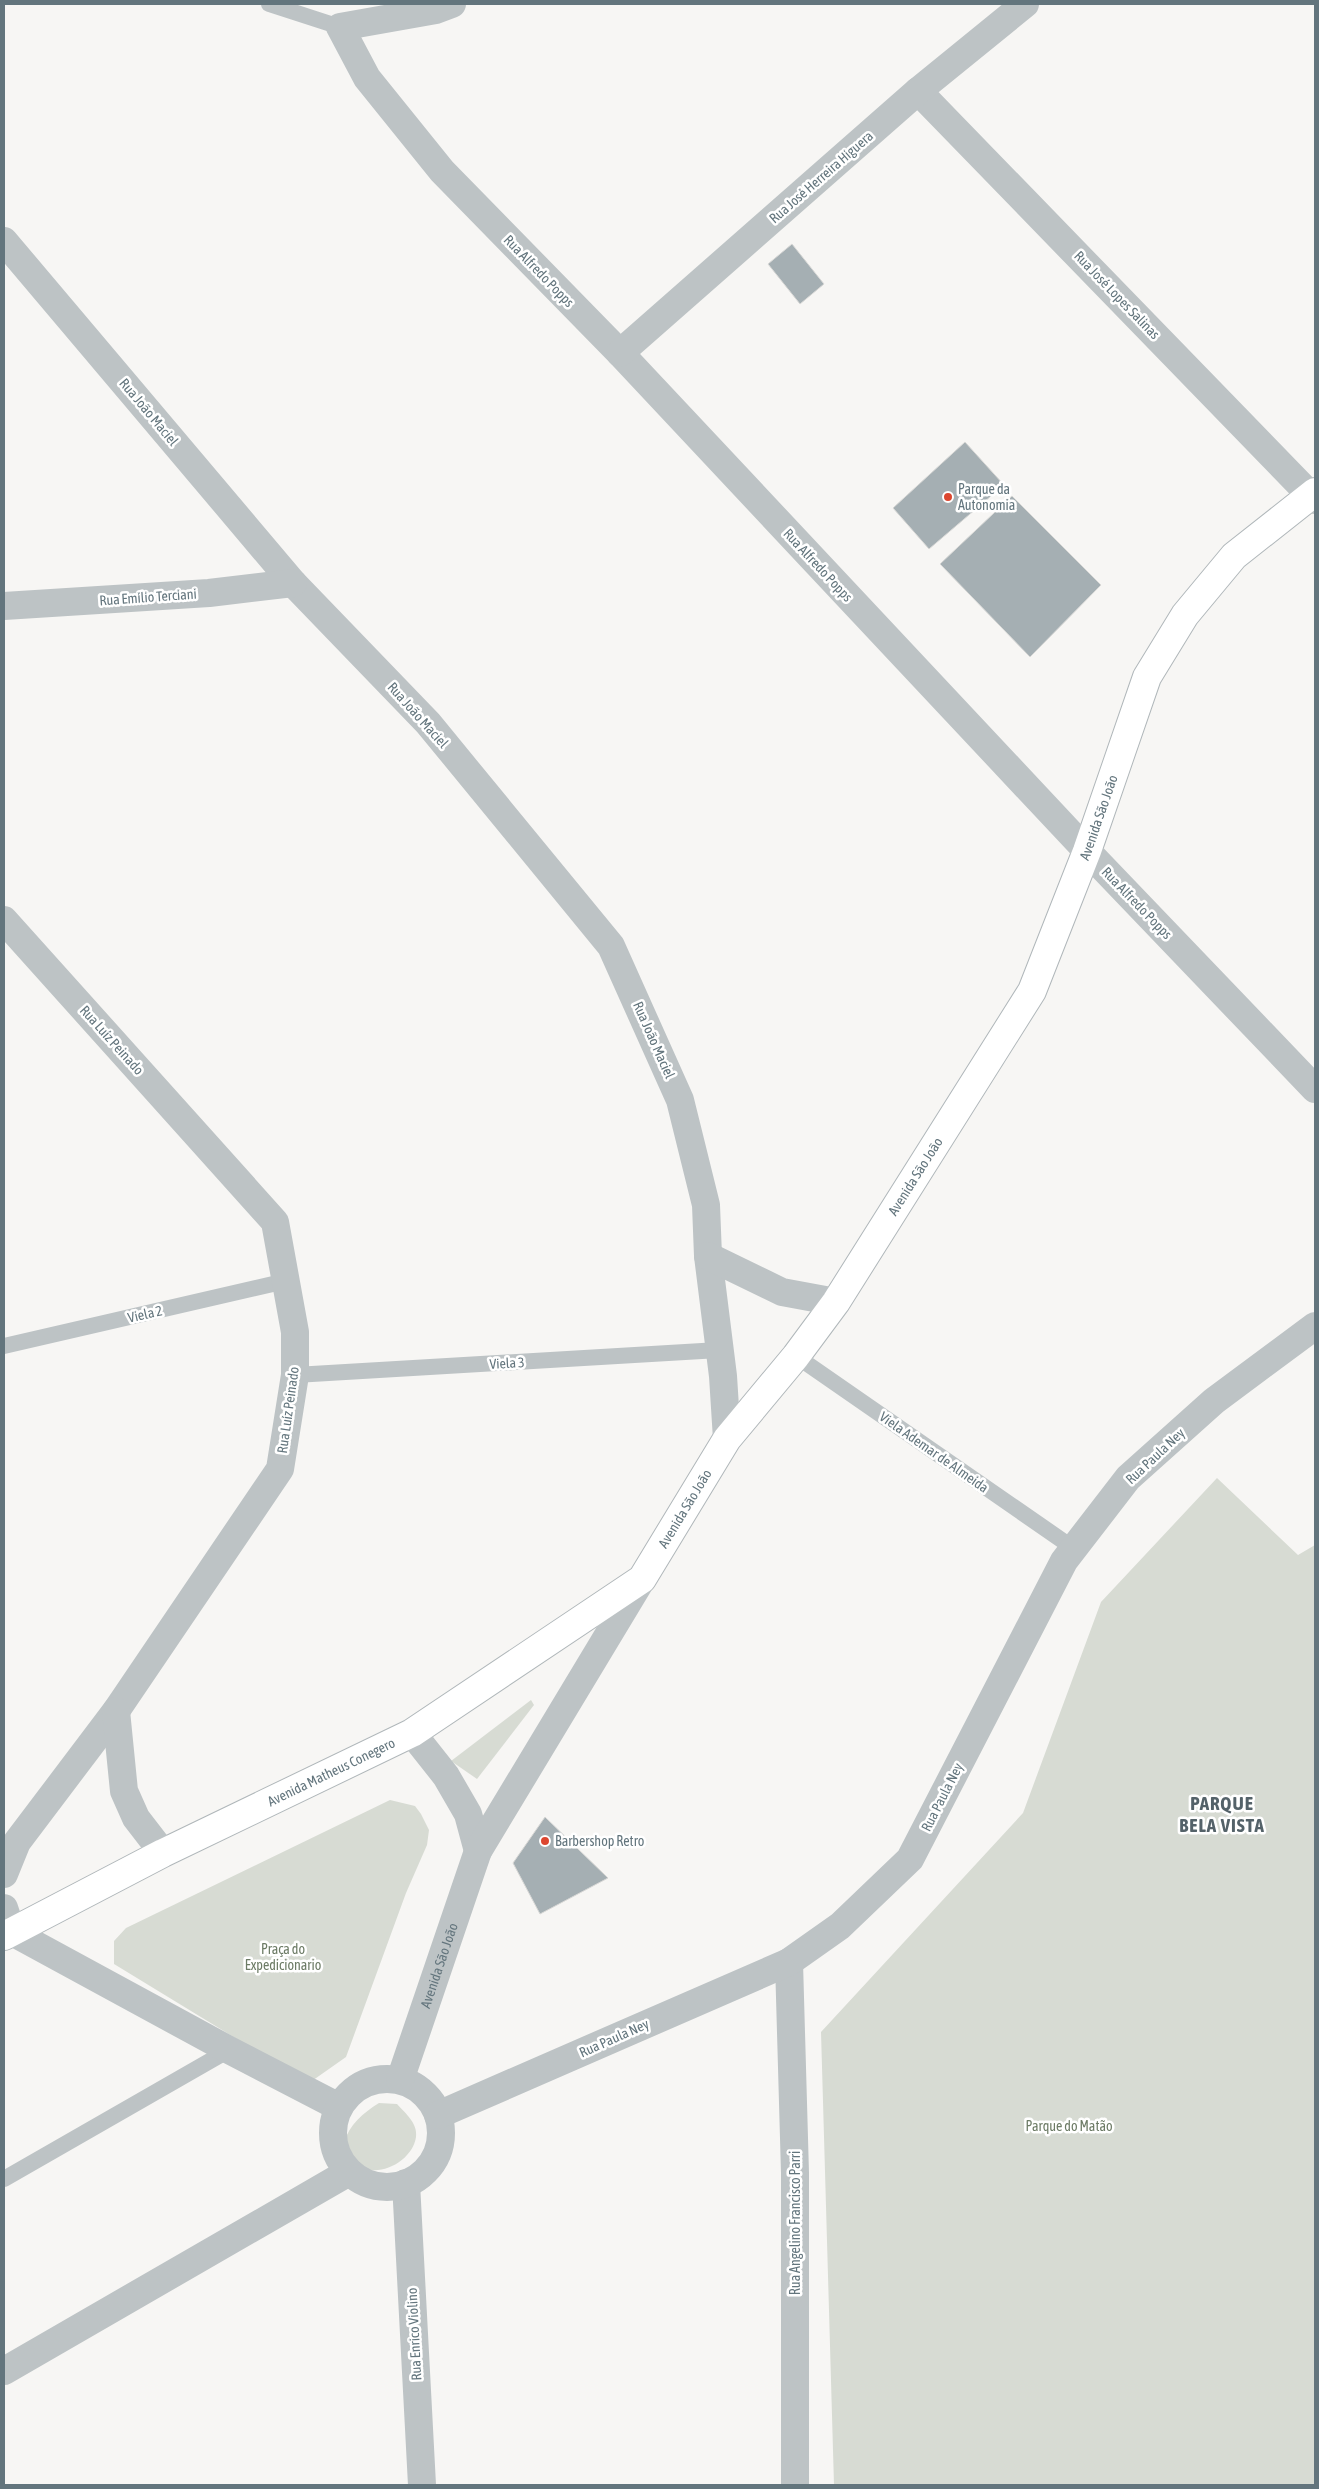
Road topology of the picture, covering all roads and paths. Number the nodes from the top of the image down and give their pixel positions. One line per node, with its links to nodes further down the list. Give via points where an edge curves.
1 (269, 4): 4 (lane)
2 (452, 4): 4 (street, via 436,10)
3 (1025, 4): 5 (street, Rua José Herreira Higuera)
4 (340, 27): 7 (street, Rua Alfredo Popps, via 367,78 442,171)
5 (918, 91): 7 (street, Rua José Herreira Higuera); 8 (street, Rua José Lopes Salinas)
6 (4, 241): 9 (street, Rua João Maciel)
7 (620, 353): 11 (street, Rua Alfredo Popps)
8 (1314, 496): 11 (main road, Avenida São João, via 1234,556 1185,615 1147,677)
9 (293, 583): 10 (street, Rua Emílio Terciani, via 210,593); 14 (street, Rua João Maciel, via 428,723 611,946 680,1100 706,1205)
10 (4, 606)
11 (1088, 852): 13 (street, Rua Alfredo Popps); 16 (main road, Avenida São João, via 1032,991)
12 (4, 920): 15 (street, Rua Luíz Peinado, via 275,1222)
13 (1315, 1089)
14 (708, 1256): 16 (street, via 782,1292); 19 (street, Rua João Maciel)
15 (286, 1282): 18 (lane, Viela 2); 21 (street, Rua Luíz Peinado, via 295,1332)
16 (836, 1302): 20 (main road, Avenida São João)
17 (1315, 1326): 23 (street, Rua Paula Ney, via 1214,1401 1128,1478)
18 (4, 1346)
19 (720, 1350): 21 (lane, Viela 3); 22 (street, Rua João Maciel)
20 (796, 1356): 22 (main road, Avenida São João); 23 (lane, Viela Ademar de Almeida)
21 (295, 1375): 25 (street, Rua Luíz Peinado, via 280,1469)
22 (727, 1439): 24 (main road, Avenida São João)
23 (1073, 1548): 31 (street, Rua Paula Ney, via 910,1859 840,1926)
24 (642, 1579): 26 (main road, Avenida Matheus Conegero); 27 (street, Avenida São João)
25 (116, 1711): 28 (street, via 124,1791 136,1818); 29 (street, Rua Luíz Peinado, via 17,1842)
26 (412, 1732): 27 (street, via 446,1776 468,1814); 28 (main road, Avenida Matheus Conegero)
27 (478, 1851): 33 (street, Avenida São João)
28 (163, 1853): 30 (main road, Avenida Matheus Conegero)
29 (4, 1874)
30 (6, 1925): 32 (street)
31 (789, 1962): 35 (street, Rua Paula Ney); 41 (street, Rua Angelino Francisco Parri, via 795,2173)
32 (229, 2050): 34 (street); 37 (lane)
33 (400, 2080): 34 (street, via 382,2079 365,2083 350,2093); 35 (street, via 416,2087 430,2099)
34 (339, 2107): 36 (street, via 334,2141 339,2158)
35 (438, 2115): 38 (street, via 441,2133 438,2150 429,2167)
36 (349, 2172): 38 (street, via 364,2182 381,2187); 39 (street)
37 (4, 2179)
38 (406, 2183): 40 (street, Rua Enrico Violino)
39 (4, 2372)
40 (422, 2485)
41 (795, 2485)

